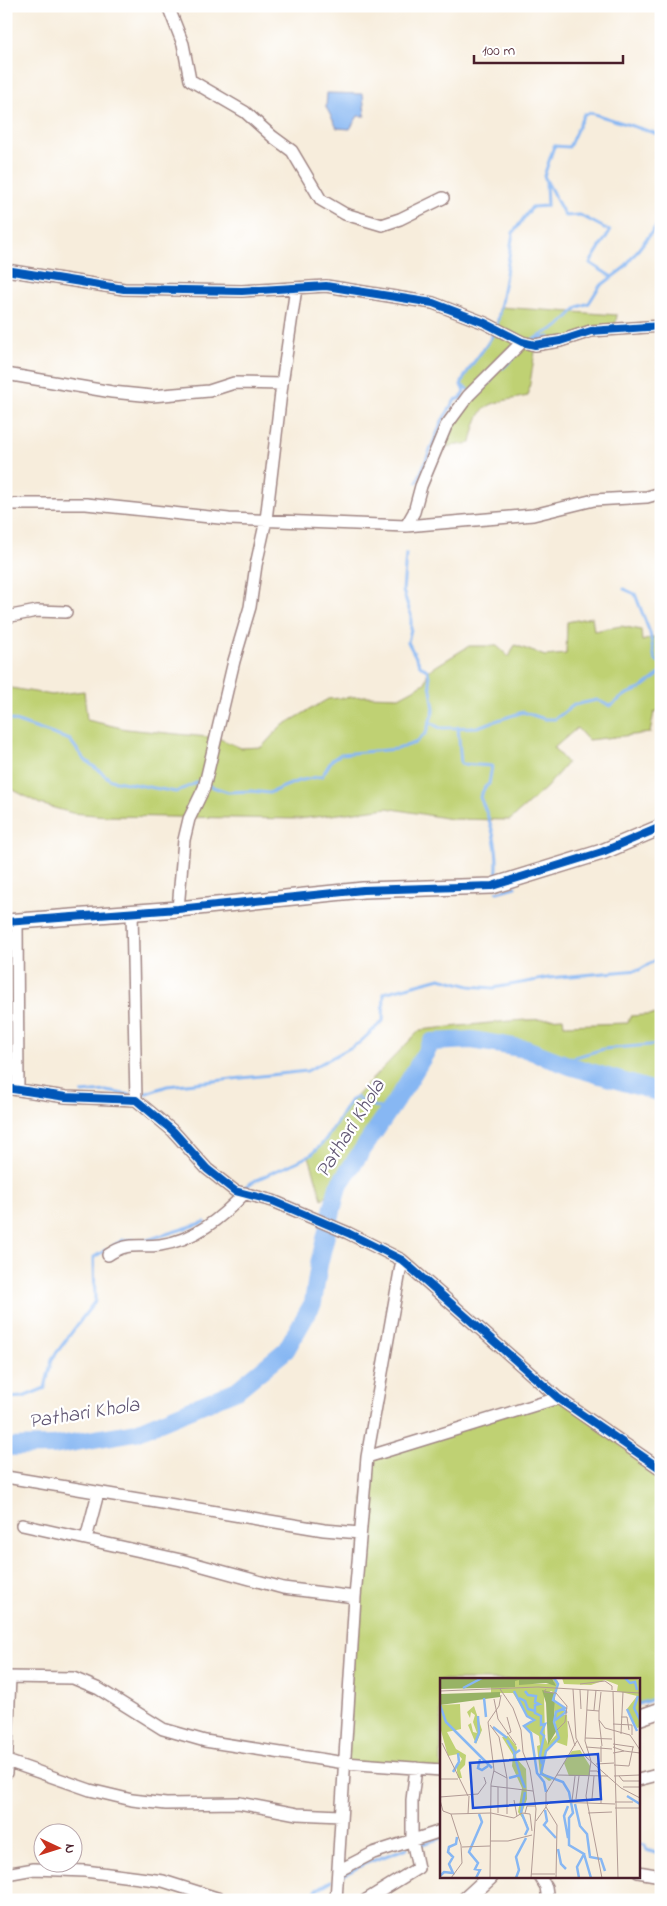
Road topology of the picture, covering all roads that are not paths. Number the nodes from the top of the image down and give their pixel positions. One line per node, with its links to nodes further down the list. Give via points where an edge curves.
1 (168, 6): 2 (street, via 176,20 190,80 245,112 273,138 292,150 321,200 329,206 382,225)
2 (443, 198)
3 (6, 270): 4 (street, via 124,289 242,291)
4 (296, 288): 6 (street, via 326,286 433,303 485,323); 8 (street)
5 (661, 326): 6 (street, via 591,332 536,345)
6 (522, 342): 12 (street, via 468,396 446,426)
7 (6, 374): 8 (street, via 152,396 209,391 234,383)
8 (282, 384): 11 (street)
9 (661, 493): 12 (street, via 647,497 594,500 533,515)
10 (6, 504): 11 (street, via 86,504)
11 (266, 520): 12 (street); 16 (street, via 250,607 204,786 189,819 184,840)
12 (406, 526)
13 (66, 612): 14 (street)
14 (6, 617)
15 (661, 827): 16 (street, via 602,852 492,886 363,890)
16 (178, 909): 17 (street)
17 (132, 912): 18 (street); 20 (street)
18 (12, 921): 19 (street)
19 (12, 1088): 20 (street, via 66,1097)
20 (136, 1100): 21 (street, via 173,1131 207,1169 236,1191)
21 (245, 1193): 22 (street, via 216,1222 187,1237 158,1245 122,1246); 23 (street, via 348,1233)
22 (108, 1256)
23 (402, 1260): 24 (street); 25 (street)
24 (558, 1398): 25 (street); 26 (street)
25 (367, 1457): 30 (street)
26 (661, 1469)
27 (6, 1477): 28 (street)
28 (98, 1493): 30 (street); 31 (street)
29 (22, 1525): 31 (street)
30 (360, 1533): 32 (street)
31 (86, 1539): 32 (street, via 181,1560 283,1588)
32 (355, 1597): 36 (street)
33 (8, 1677): 36 (street, via 73,1678 99,1689 163,1729 180,1735); 37 (street)
34 (661, 1710): 35 (street)
35 (640, 1717)
36 (345, 1763): 38 (street); 42 (street)
37 (7, 1767): 42 (street, via 132,1800 166,1804 239,1803 297,1814)
38 (416, 1768): 39 (street); 44 (street)
39 (440, 1770)
40 (661, 1774): 41 (street)
41 (640, 1779)
42 (340, 1816): 45 (street)
43 (440, 1831): 44 (street)
44 (412, 1840): 45 (street, via 373,1853); 53 (street, via 418,1868)
45 (338, 1871): 52 (street)
46 (640, 1872): 48 (street)
47 (6, 1874): 51 (street, via 34,1869 85,1871 163,1881)
48 (661, 1876)
49 (489, 1878): 54 (street)
50 (541, 1878): 55 (street)
51 (223, 1900)
52 (336, 1900)
53 (366, 1900)
54 (466, 1900)
55 (548, 1900)

